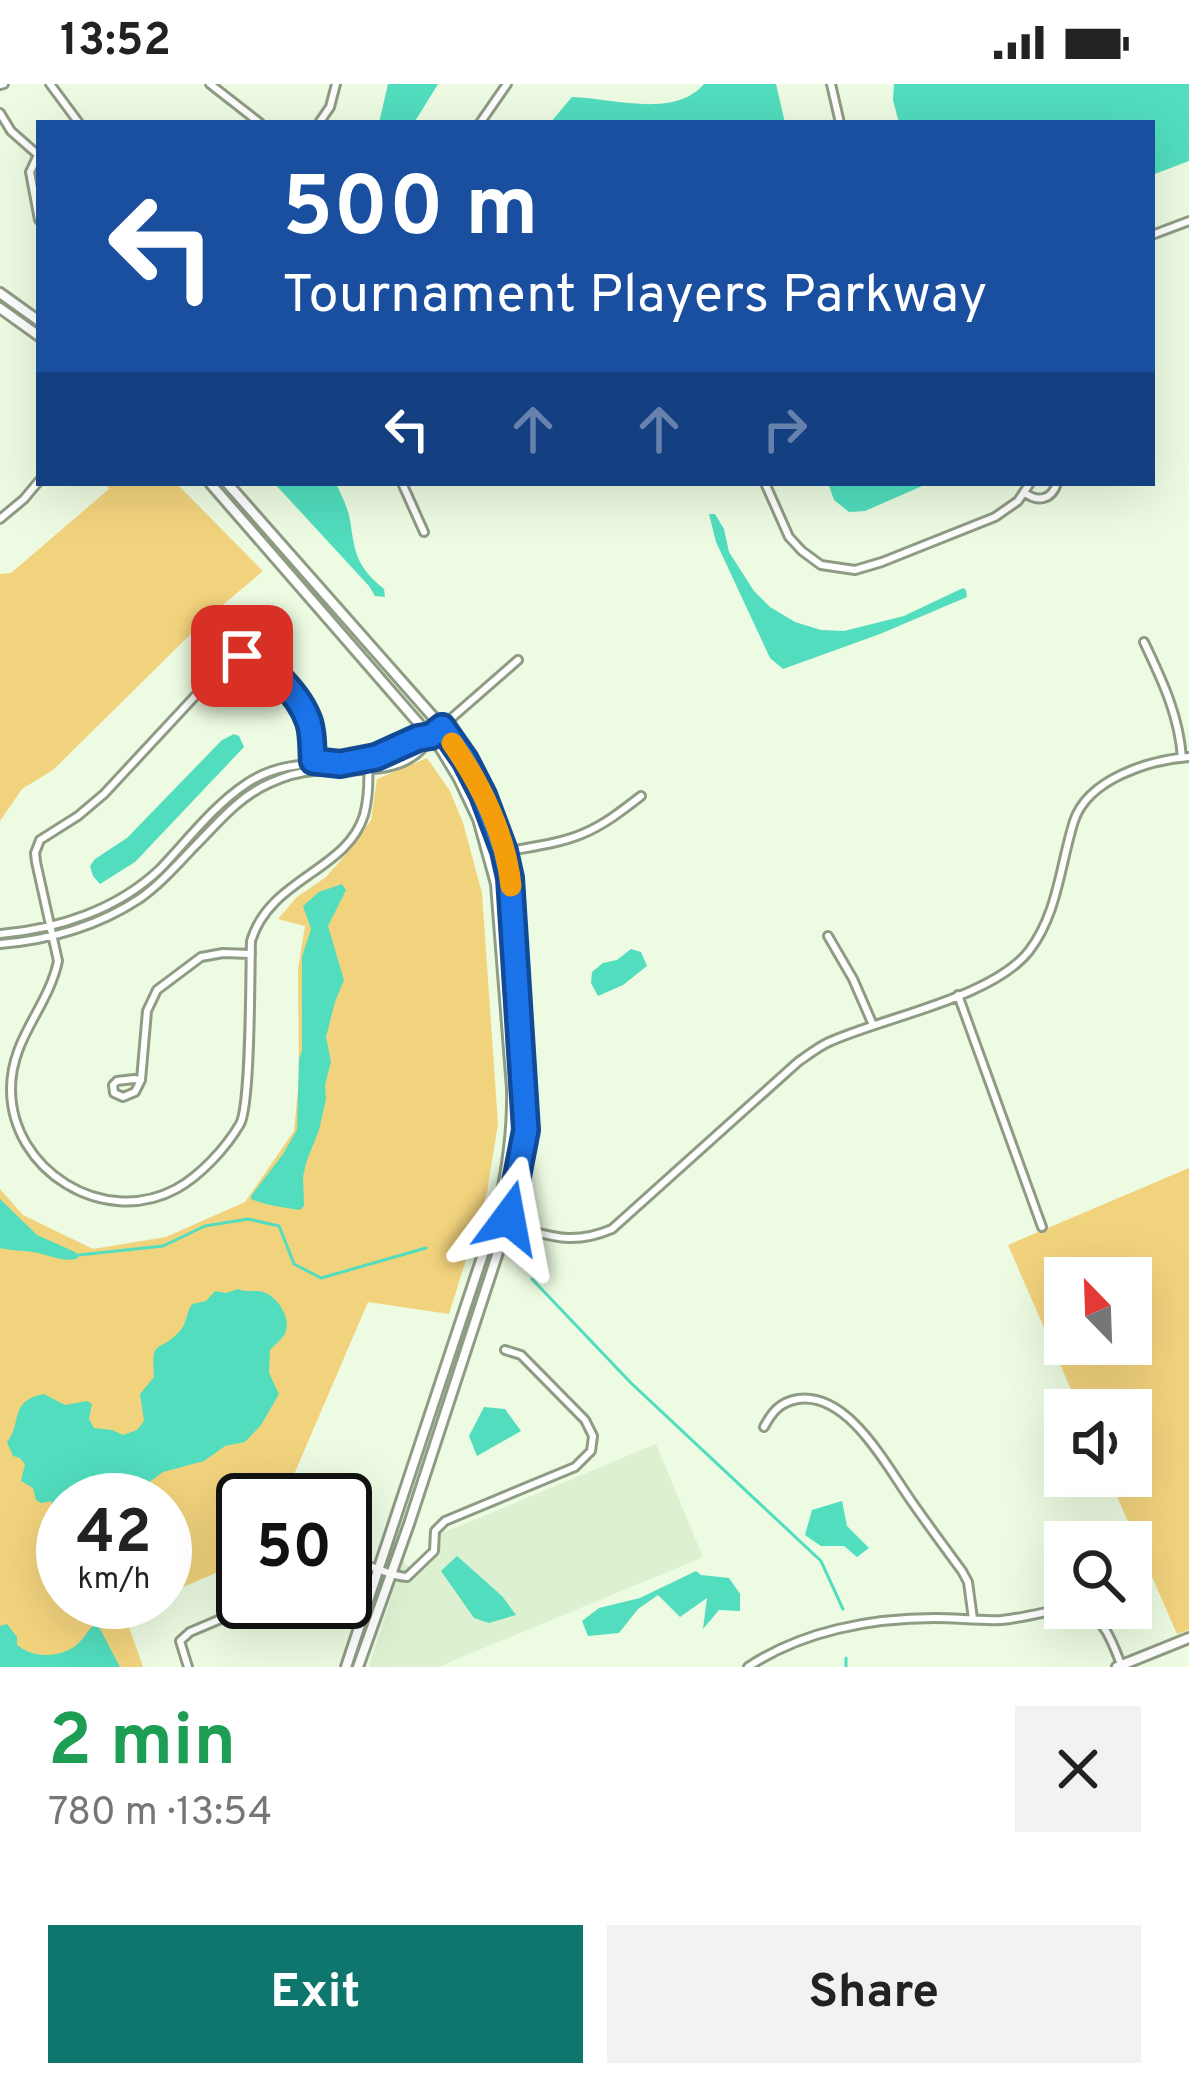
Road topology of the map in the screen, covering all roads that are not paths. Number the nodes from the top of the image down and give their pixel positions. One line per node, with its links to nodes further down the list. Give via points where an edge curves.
1 (50, 84): 7 (street)
2 (210, 84): 8 (street)
3 (336, 84): 9 (street)
4 (507, 84): 10 (street)
5 (831, 84): 11 (street)
6 (0, 112): 12 (street)
7 (77, 120)
8 (254, 120)
9 (321, 120)
10 (482, 120)
11 (839, 120)
12 (11, 131): 13 (street); 14 (street)
13 (0, 138)
14 (36, 154)
15 (36, 160): 16 (street)
16 (36, 204)
17 (1189, 221): 18 (street)
18 (1155, 235)
19 (0, 293): 21 (main road)
20 (0, 308): 22 (main road)
21 (36, 319)
22 (36, 334)
23 (36, 485): 31 (street)
24 (213, 486): 38 (main road)
25 (230, 486): 37 (main road)
26 (404, 486): 32 (street)
27 (766, 486): 30 (street, via 796,545 843,570 868,568 995,517)
28 (1028, 486): 30 (street)
29 (1056, 486): 30 (street, via 1046,498)
30 (1024, 492)
31 (0, 519)
32 (424, 532)
33 (1144, 641): 40 (street)
34 (236, 656): 35 (street); 35 (street, via 237,641 247,637); 45 (street, via 104,794 40,840 34,853)
35 (253, 657): 41 (street, via 300,704)
36 (518, 660): 37 (street)
37 (442, 727): 38 (street); 44 (main road, via 483,795)
38 (431, 736): 39 (street); 42 (street, via 406,759); 53 (main road, via 470,801 496,884 513,1121)
39 (368, 758): 41 (street); 42 (street)
40 (1185, 758): 50 (street, via 1139,766 1086,800 1049,918 1028,952)
41 (314, 766): 42 (street); 45 (street, via 242,799 140,898)
42 (368, 770): 49 (street, via 358,829 265,909)
43 (641, 796): 44 (street, via 583,834)
44 (504, 851): 54 (main road, via 526,1130)
45 (53, 930): 46 (street); 48 (street); 49 (street, via 55,976 14,1059 12,1103 43,1167 104,1200 177,1189 241,1122)
46 (0, 934)
47 (828, 936): 51 (street)
48 (0, 944)
49 (251, 954): 52 (street, via 201,957 157,990 147,1011)
50 (958, 995): 51 (street); 55 (street)
51 (873, 1025): 54 (street, via 798,1062 612,1229 577,1240)
52 (141, 1080)
53 (494, 1223): 54 (street); 59 (main road)
54 (507, 1225): 60 (main road)
55 (1042, 1227)
56 (505, 1351): 60 (street, via 521,1355 585,1420 591,1451 575,1467 445,1521 418,1569)
57 (764, 1427): 62 (street, via 784,1402 812,1399 856,1426 962,1570)
58 (372, 1567): 59 (street)
59 (380, 1569): 60 (street); 67 (main road)
60 (391, 1574): 68 (main road)
61 (1044, 1612): 62 (street)
62 (973, 1619): 69 (street, via 839,1629)
63 (216, 1621): 66 (street, via 180,1641)
64 (1104, 1629): 70 (street)
65 (1189, 1638): 70 (main road)
66 (188, 1667)
67 (346, 1667)
68 (358, 1667)
69 (748, 1667)
70 (1120, 1667)

